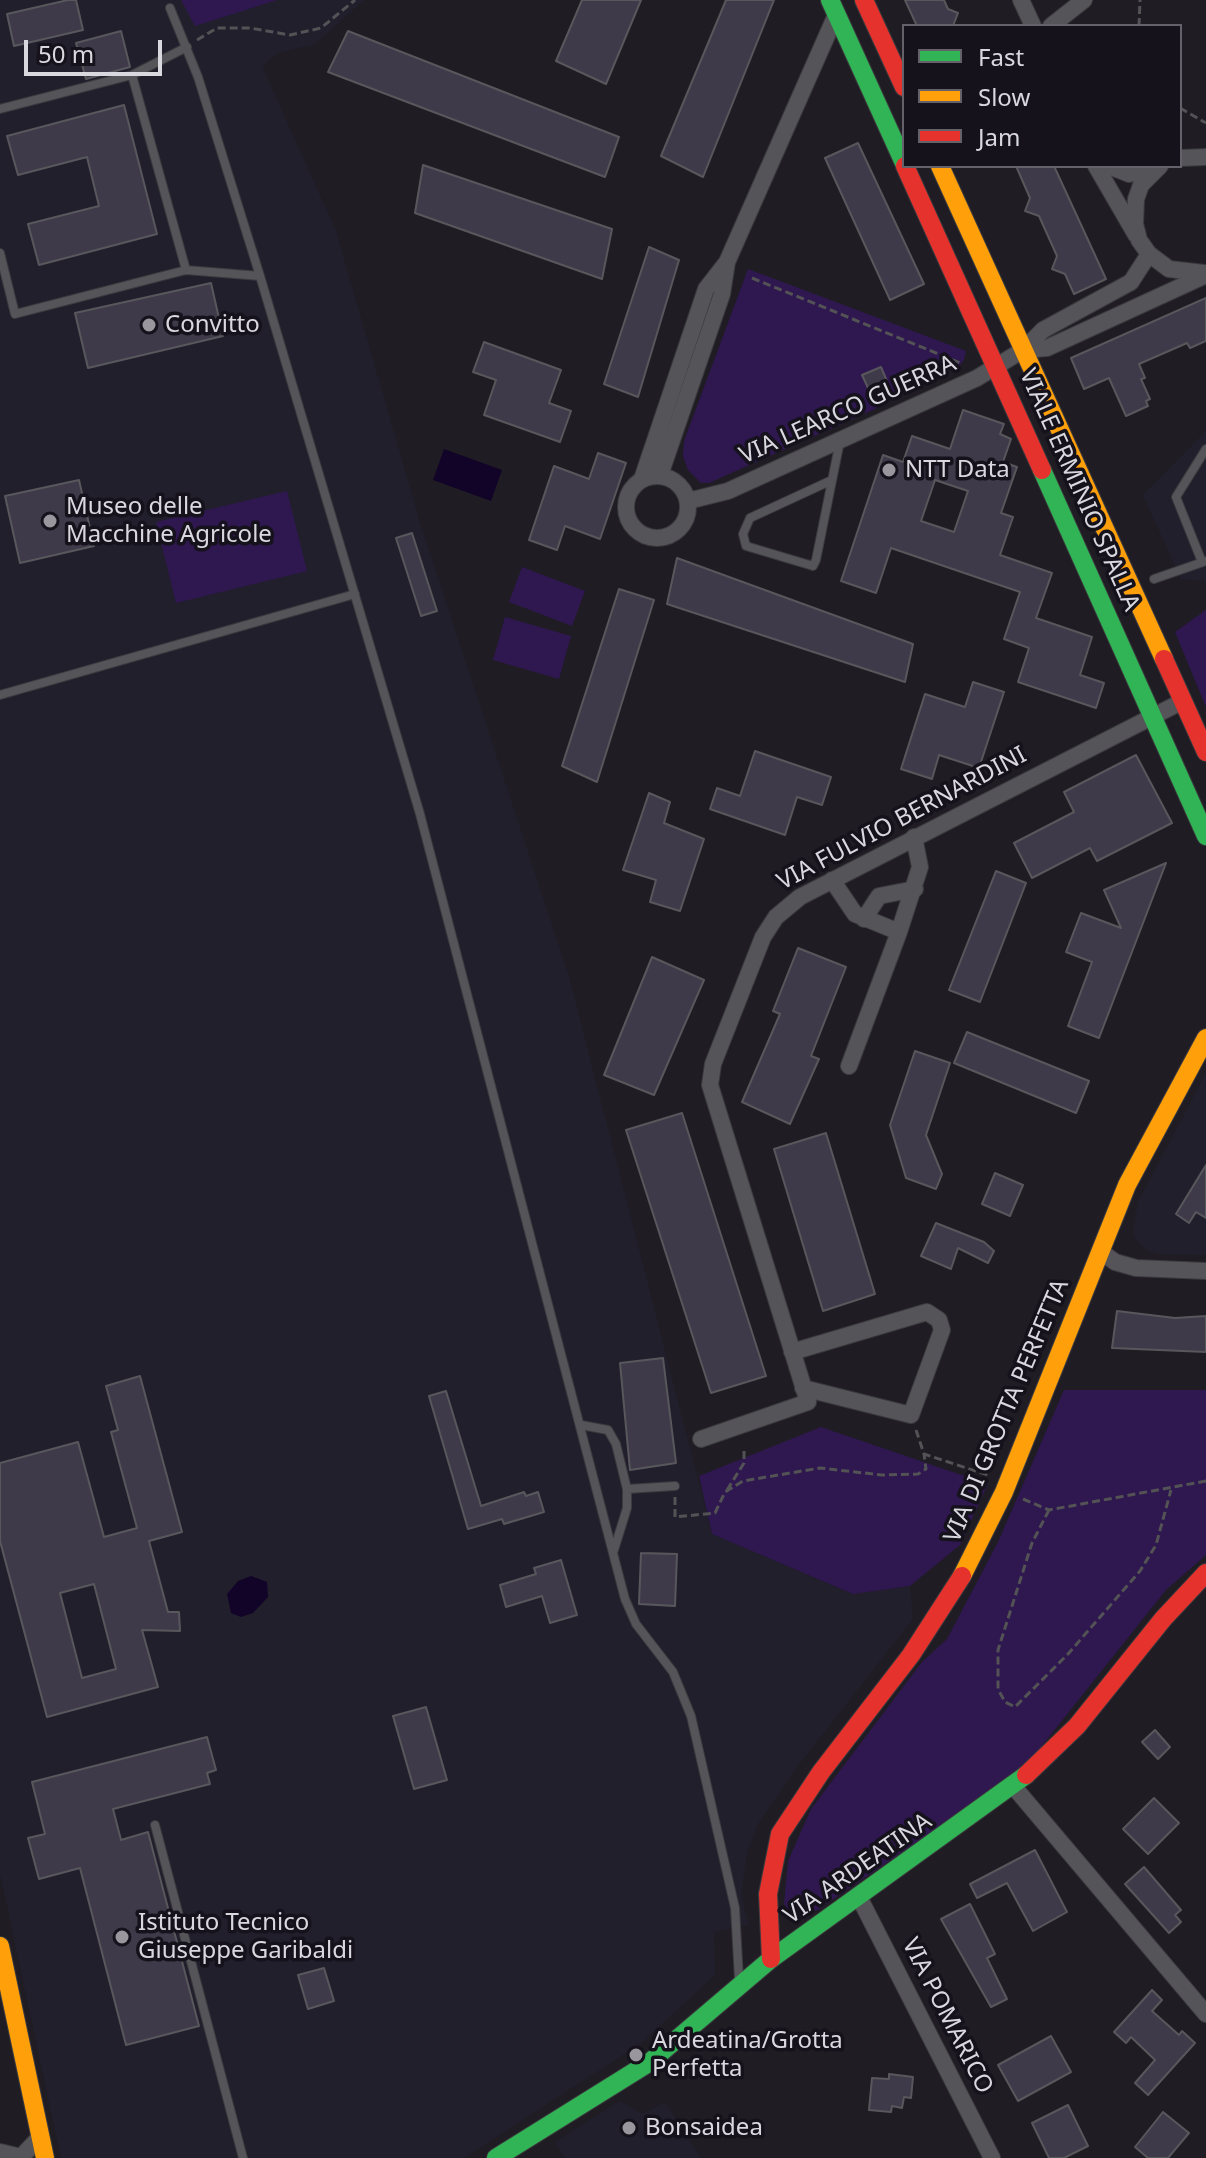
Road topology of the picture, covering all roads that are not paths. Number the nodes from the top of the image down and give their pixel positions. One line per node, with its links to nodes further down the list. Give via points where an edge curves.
1 (864, 0): 10 (main road)
2 (1021, 0): 6 (street)
3 (1084, 0): 7 (street)
4 (170, 8): 8 (lane)
5 (833, 8): 13 (main road, VIALE ERMINIO SPALLA); 28 (street, via 727,262 722,294)
6 (1032, 24)
7 (1054, 24)
8 (187, 47): 9 (lane); 25 (lane)
9 (132, 75): 11 (lane); 23 (lane)
10 (902, 83)
11 (0, 109)
12 (1206, 157): 14 (street)
13 (902, 158)
14 (1182, 158)
15 (906, 168): 27 (main road, VIALE ERMINIO SPALLA)
16 (941, 168): 26 (main road, VIALE ERMINIO SPALLA)
17 (1097, 168): 21 (street)
18 (1116, 168): 19 (street, via 1135,174)
19 (1153, 168)
20 (1157, 168): 21 (street, via 1136,199 1135,224)
21 (1144, 247): 24 (street, via 1176,272); 26 (street, VIA LEARCO GUERRA, via 1140,273 1131,282 1050,326)
22 (0, 253): 23 (lane, via 15,314)
23 (186, 270): 25 (lane)
24 (1206, 274): 26 (street, VIA LEARCO GUERRA, via 1047,348)
25 (260, 276): 37 (lane)
26 (1023, 350): 27 (street, VIA LEARCO GUERRA); 39 (main road, VIALE ERMINIO SPALLA)
27 (997, 366): 29 (street, VIA LEARCO GUERRA); 40 (main road, VIALE ERMINIO SPALLA)
28 (670, 417): 31 (street); 32 (street)
29 (840, 441): 33 (lane); 34 (street, VIA LEARCO GUERRA, via 717,495)
30 (1206, 449): 35 (lane, via 1176,497)
31 (660, 475): 32 (street); 34 (street, via 677,482)
32 (642, 479): 34 (street, via 629,493 627,513 645,535 674,533 687,517)
33 (832, 480): 33 (lane, via 813,566 746,546 743,534 750,518)
34 (688, 501)
35 (1204, 561): 36 (lane)
36 (1154, 579)
37 (355, 594): 38 (lane); 54 (lane, via 437,876)
38 (0, 695)
39 (1183, 701): 40 (street, VIA FULVIO BERNARDINI); 41 (main road, VIALE ERMINIO SPALLA)
40 (1153, 716): 42 (main road, VIALE ERMINIO SPALLA); 43 (street, VIA FULVIO BERNARDINI)
41 (1206, 752)
42 (1206, 836)
43 (914, 837): 44 (street, VIA FULVIO BERNARDINI); 45 (street, via 920,867)
44 (832, 880): 46 (street, via 847,906); 52 (street, VIA FULVIO BERNARDINI, via 787,906 763,937 713,1064 710,1085)
45 (915, 889): 46 (street, via 879,896); 47 (street)
46 (864, 919): 47 (street)
47 (899, 932): 49 (street)
48 (1206, 1038): 50 (main road, VIA DI GROTTA PERFETTA, via 1134,1172)
49 (849, 1066)
50 (1100, 1251): 51 (street, via 1136,1268); 64 (main road, VIA DI GROTTA PERFETTA, via 1006,1487 948,1602 783,1827 768,1881)
51 (1206, 1271)
52 (792, 1352): 53 (street, VIA FULVIO BERNARDINI); 53 (street, via 927,1312 939,1320 942,1330 911,1415)
53 (803, 1388): 55 (street, via 808,1402)
54 (581, 1425): 57 (lane, via 608,1430); 58 (lane)
55 (701, 1439)
56 (675, 1486): 57 (lane)
57 (627, 1489): 58 (lane, via 627,1508)
58 (613, 1553): 65 (lane, via 631,1614 673,1672 694,1726 736,1916)
59 (1206, 1573): 60 (main road, VIA ARDEATINA, via 1077,1726)
60 (1014, 1787): 62 (main road, VIA ARDEATINA); 66 (street)
61 (155, 1825): 70 (lane)
62 (858, 1895): 64 (main road, VIA ARDEATINA); 72 (street, VIA POMARICO)
63 (0, 1946): 67 (main road)
64 (771, 1959): 65 (main road, VIA ARDEATINA)
65 (739, 1988): 71 (main road, VIA ARDEATINA, via 632,2075)
66 (1206, 2014)
67 (41, 2136): 68 (street, via 21,2157); 69 (main road)
68 (0, 2152)
69 (45, 2158)
70 (243, 2158)
71 (496, 2158)
72 (992, 2158)

